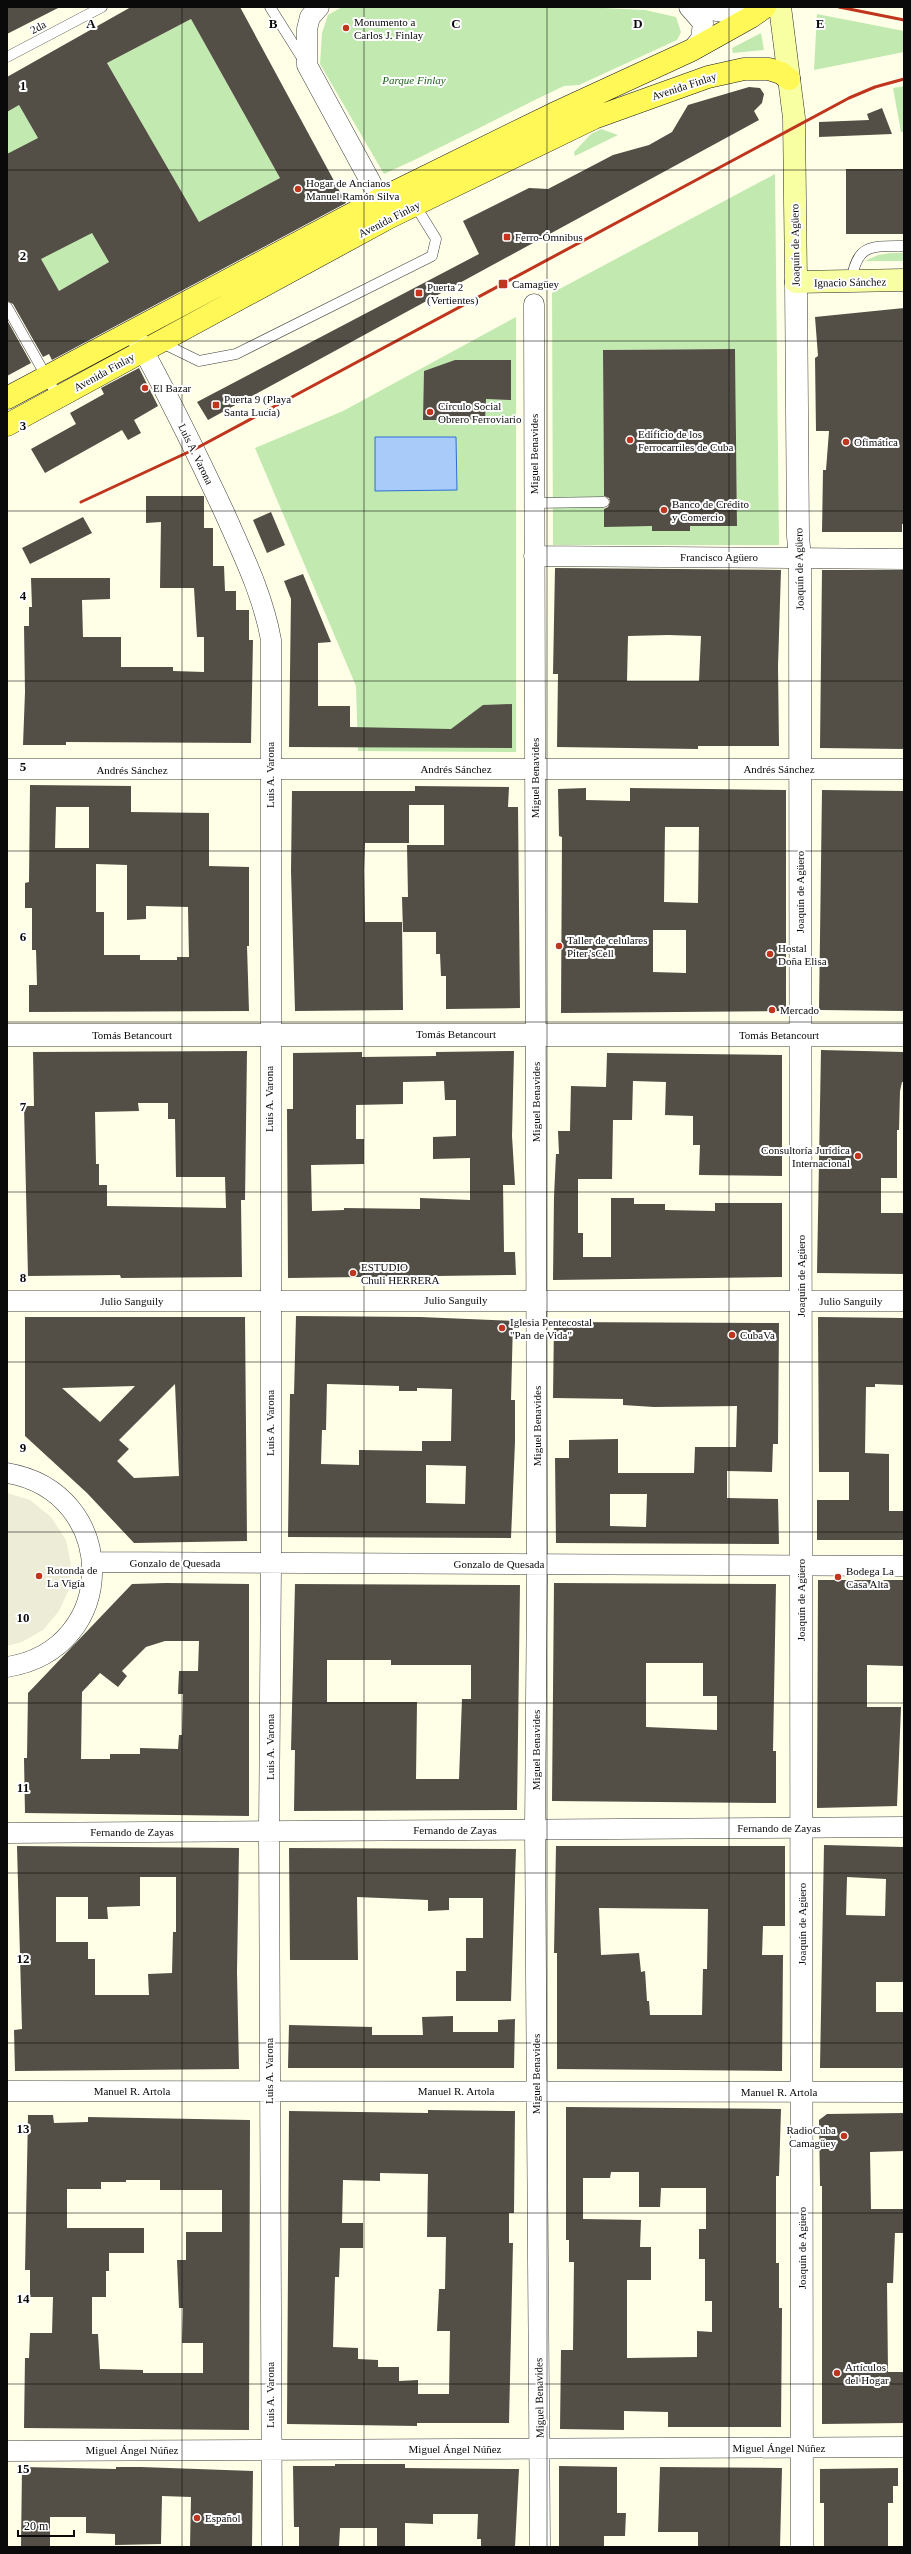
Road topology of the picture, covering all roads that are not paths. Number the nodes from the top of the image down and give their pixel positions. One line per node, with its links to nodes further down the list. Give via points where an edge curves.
1 (102, 7): 9 (lane, 2da)
2 (270, 7): 10 (lane)
3 (319, 7): 10 (street, via 310,17 307,29)
4 (689, 7): 8 (street, via 703,23 701,39)
5 (693, 7): 7 (street)
6 (780, 7): 11 (main road, Joaquín de Agüero)
7 (758, 12): 8 (main road, Avenida Finlay)
8 (692, 50): 12 (main road, Avenida Finlay, via 553,114)
9 (7, 57)
10 (307, 65): 13 (street)
11 (789, 80): 12 (main road, Avenida Finlay, via 769,68 744,69 708,77 594,118); 16 (main road, Joaquín de Agüero, via 794,118)
12 (409, 196): 13 (main road, Avenida Finlay); 21 (lane, via 436,239 432,256 236,354 199,361)
13 (385, 208): 20 (main road, Avenida Finlay); 21 (main road, Avenida Finlay)
14 (904, 246): 17 (lane, via 880,246 857,256)
15 (904, 280): 17 (main road, Ignacio Sánchez)
16 (796, 282): 17 (main road, Ignacio Sánchez); 29 (street, Joaquín de Agüero)
17 (851, 282)
18 (534, 304): 27 (street, Miguel Benavides)
19 (7, 307): 22 (lane)
20 (132, 330): 21 (main road); 22 (main road, Avenida Finlay)
21 (152, 346): 23 (main road, Avenida Finlay); 35 (street, Luis A. Varona, via 266,611 271,640)
22 (46, 377): 23 (lane); 24 (main road, Avenida Finlay)
23 (58, 397): 25 (main road, Avenida Finlay)
24 (7, 398)
25 (7, 425)
26 (604, 502): 27 (lane)
27 (534, 503): 28 (street, Miguel Benavides)
28 (534, 556): 29 (street, Francisco Agüero); 32 (street, Miguel Benavides)
29 (800, 558): 30 (street, Francisco Agüero); 33 (street, Joaquín de Agüero)
30 (904, 559)
31 (7, 769): 35 (street, Andrés Sánchez)
32 (535, 769): 33 (street, Andrés Sánchez); 35 (street, Andrés Sánchez); 37 (street, Miguel Benavides)
33 (800, 769): 34 (street, Andrés Sánchez); 39 (street, Joaquín de Agüero)
34 (904, 769)
35 (270, 770): 36 (street, Luis A. Varona)
36 (269, 1034): 37 (street, Tomás Betancourt); 38 (street, Tomás Betancourt); 41 (street, Luis A. Varona)
37 (536, 1034): 39 (street, Tomás Betancourt); 42 (street, Miguel Benavides)
38 (7, 1035)
39 (800, 1035): 40 (street, Tomás Betancourt); 43 (street, Joaquín de Agüero)
40 (904, 1035)
41 (270, 1300): 42 (street, Julio Sanguily); 44 (street, Julio Sanguily); 48 (street, Luis A. Varona)
42 (536, 1300): 43 (street, Julio Sanguily); 49 (street, Miguel Benavides)
43 (801, 1300): 45 (street, Julio Sanguily); 50 (street, Joaquín de Agüero)
44 (7, 1301)
45 (904, 1301)
46 (7, 1473): 47 (street, via 25,1476 51,1489 72,1509 87,1534)
47 (93, 1562): 48 (street, Gonzalo de Quesada); 52 (street, via 90,1595 77,1625 55,1648 26,1664)
48 (271, 1563): 49 (street, Gonzalo de Quesada); 56 (street, Luis A. Varona)
49 (537, 1564): 50 (street, Gonzalo de Quesada); 55 (street, Miguel Benavides)
50 (801, 1566): 51 (street, Gonzalo de Quesada); 54 (street, Joaquín de Agüero)
51 (904, 1566)
52 (7, 1667)
53 (904, 1827): 54 (street, Fernando de Zayas)
54 (802, 1828): 55 (street, Fernando de Zayas); 61 (street, Joaquín de Agüero)
55 (535, 1829): 56 (street, Fernando de Zayas); 60 (street, Miguel Benavides)
56 (269, 1831): 57 (street, Fernando de Zayas); 59 (street, Luis A. Varona)
57 (7, 1832)
58 (7, 2091): 59 (street, Manuel R. Artola)
59 (269, 2091): 60 (street, Manuel R. Artola); 65 (street, Luis A. Varona)
60 (536, 2092): 61 (street, Manuel R. Artola); 66 (street, Miguel Benavides)
61 (802, 2092): 62 (street, Manuel R. Artola); 64 (street, Joaquín de Agüero)
62 (904, 2092)
63 (904, 2447): 64 (street, Miguel Ángel Núñez)
64 (803, 2448): 66 (street, Miguel Ángel Núñez); 70 (street, Joaquín de Agüero)
65 (270, 2449): 66 (street, Miguel Ángel Núñez); 67 (street, Miguel Ángel Núñez); 68 (street, Luis A. Varona)
66 (540, 2449): 69 (street, Miguel Benavides)
67 (7, 2451)
68 (272, 2547)
69 (540, 2547)
70 (802, 2547)

